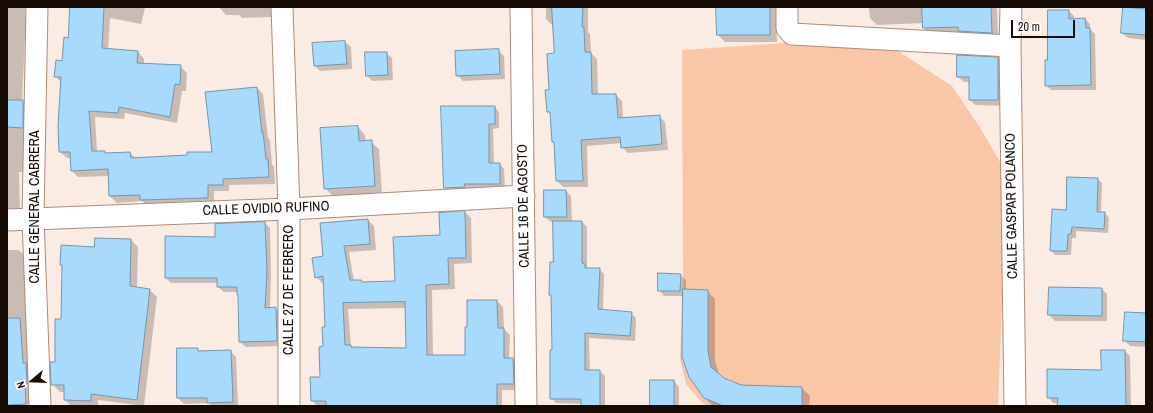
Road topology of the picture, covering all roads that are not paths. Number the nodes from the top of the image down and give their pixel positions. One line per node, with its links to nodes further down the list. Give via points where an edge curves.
1 (38, 7): 9 (street, CALLE GENERAL CABRERA)
2 (282, 7): 8 (street, CALLE 27 DE FEBRERO)
3 (521, 7): 7 (street, CALLE 16 DE AGOSTO)
4 (787, 7): 6 (street, via 787,28 792,34)
5 (1011, 7): 6 (street, CALLE GASPAR POLANCO)
6 (1010, 46): 14 (street, CALLE GASPAR POLANCO)
7 (524, 196): 8 (street, CALLE OVIDIO RUFINO); 13 (street, CALLE 16 DE AGOSTO)
8 (289, 209): 9 (street, CALLE OVIDIO RUFINO); 12 (street, CALLE 27 DE FEBRERO)
9 (33, 218): 10 (street, CALLE OVIDIO RUFINO); 11 (street, CALLE GENERAL CABRERA)
10 (7, 220)
11 (40, 406)
12 (289, 406)
13 (526, 406)
14 (1015, 406)

